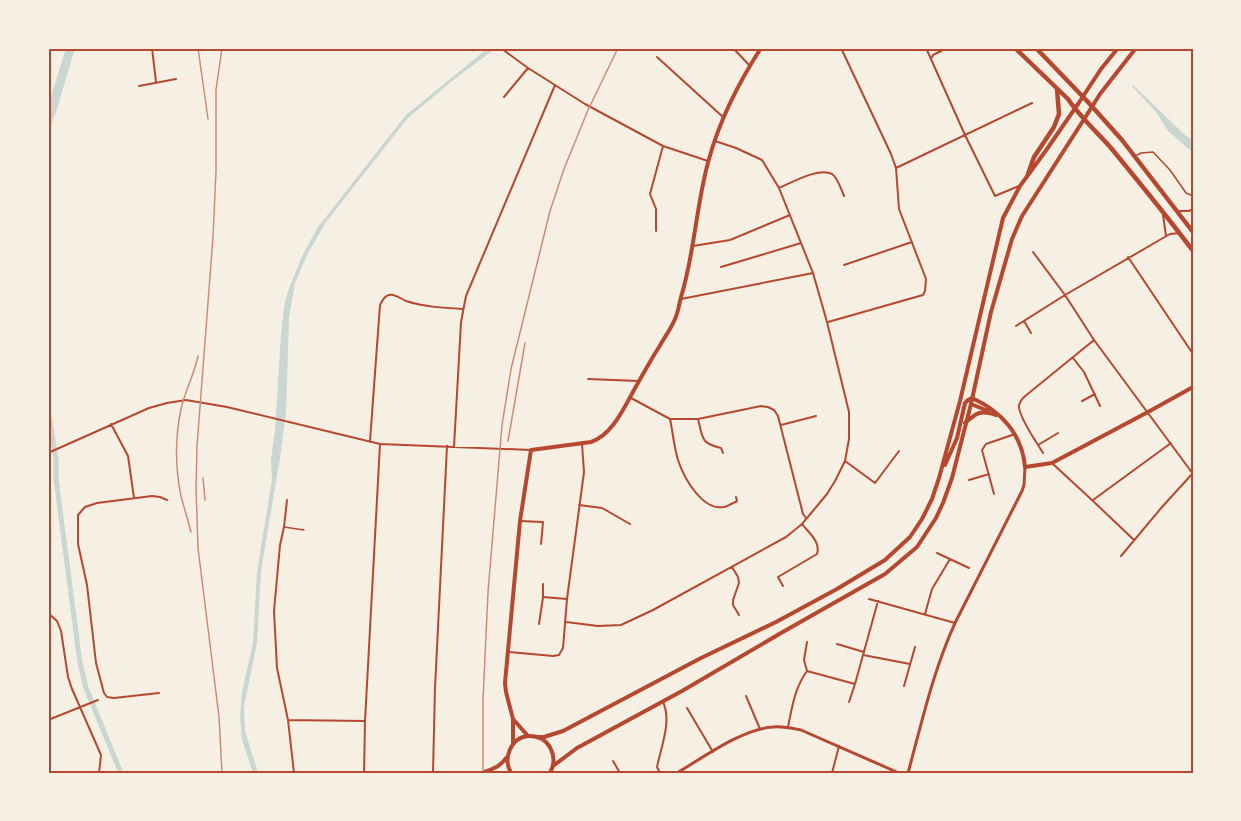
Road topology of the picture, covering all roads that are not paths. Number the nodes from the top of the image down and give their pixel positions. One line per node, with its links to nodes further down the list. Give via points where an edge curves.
1 (152, 48): 17 (street)
2 (733, 48): 14 (street)
3 (761, 48): 14 (main road)
4 (841, 48): 33 (street)
5 (926, 48): 13 (street)
6 (947, 48): 13 (street)
7 (1015, 48): 20 (highway)
8 (1036, 48): 22 (highway)
9 (1118, 48): 22 (main road)
10 (1136, 48): 24 (main road)
11 (502, 49): 15 (street)
12 (657, 57): 27 (street)
13 (931, 59): 28 (street)
14 (750, 66): 27 (main road)
15 (528, 68): 18 (street); 21 (street)
16 (176, 80): 17 (street)
17 (156, 82): 19 (street)
18 (555, 85): 30 (street); 59 (street, via 465,296)
19 (139, 86)
20 (1057, 89): 25 (highway); 34 (highway, via 1059,114)
21 (504, 97)
22 (1083, 97): 24 (highway); 25 (main road)
23 (1032, 103): 28 (street)
24 (1092, 107): 26 (main road); 31 (highway)
25 (1075, 109): 26 (highway); 34 (main road)
26 (1082, 116): 41 (highway); 72 (main road, via 1012,239)
27 (723, 117): 29 (main road)
28 (965, 135): 33 (street); 35 (street, via 995,196)
29 (714, 141): 32 (main road); 36 (street, via 762,160)
30 (663, 146): 32 (street); 44 (street, via 650,194 656,210)
31 (1134, 156): 38 (lane, via 1153,152 1186,193); 40 (highway)
32 (708, 161): 50 (main road)
33 (896, 168): 48 (street, via 899,208)
34 (1028, 174): 35 (main road)
35 (1020, 186): 74 (main road, via 1003,218)
36 (779, 188): 37 (street, via 824,172 833,175); 42 (street)
37 (844, 196)
38 (1193, 196)
39 (1193, 209): 40 (street)
40 (1176, 211): 45 (highway)
41 (1162, 213): 46 (highway); 47 (street)
42 (790, 215): 49 (street); 50 (street, via 730,240)
43 (1192, 224): 45 (street)
44 (656, 231)
45 (1193, 232)
46 (1180, 233): 47 (street); 51 (highway)
47 (1166, 236): 53 (street)
48 (912, 242): 54 (street); 61 (street, via 926,279 923,295)
49 (801, 243): 55 (street); 56 (street)
50 (693, 246): 58 (main road)
51 (1193, 251)
52 (1034, 252): 57 (street)
53 (1128, 257): 57 (street); 65 (street)
54 (844, 265)
55 (722, 267)
56 (813, 273): 58 (street); 61 (street)
57 (1065, 295): 60 (street); 64 (street)
58 (681, 299): 68 (main road, via 675,319)
59 (463, 309): 89 (street, via 426,306 393,295 383,299); 95 (street)
60 (1024, 321): 62 (street); 63 (street)
61 (827, 322): 101 (street, via 849,412)
62 (1016, 326)
63 (1031, 333)
64 (1094, 340): 66 (street); 77 (street)
65 (1193, 354)
66 (1073, 358): 70 (street); 93 (street, via 1020,403)
67 (588, 379): 68 (street)
68 (639, 381): 71 (main road)
69 (1193, 387): 77 (main road)
70 (1095, 394): 73 (street); 76 (street)
71 (630, 397): 81 (street); 92 (main road, via 605,435)
72 (972, 398): 74 (main road); 75 (main road); 79 (main road)
73 (1082, 401)
74 (962, 402): 75 (main road); 166 (main road, via 957,438 932,499 916,529 891,555 776,622 563,731)
75 (971, 404): 79 (main road); 84 (main road)
76 (1100, 406)
77 (1148, 412): 90 (street); 102 (main road)
78 (816, 416): 80 (street)
79 (1000, 416): 84 (main road, via 978,413); 88 (main road)
80 (810, 418): 83 (street); 86 (street)
81 (670, 419): 82 (street); 111 (street, via 679,463 696,494 709,505 724,507)
82 (698, 419): 86 (street, via 761,406 774,410); 99 (street, via 704,440 708,445 721,446)
83 (812, 423)
84 (965, 423): 155 (main road, via 947,494 917,547 885,574)
85 (111, 424): 89 (street, via 149,408 186,400); 98 (street); 108 (street, via 128,456)
86 (780, 425): 114 (street)
87 (1058, 433): 93 (street)
88 (1015, 434): 103 (main road); 105 (street, via 986,444 982,450)
89 (370, 441): 91 (street)
90 (1171, 443): 104 (street); 112 (street)
91 (380, 444): 94 (street); 162 (street)
92 (582, 444): 96 (main road); 113 (street, via 584,472)
93 (1038, 445): 100 (street)
94 (447, 446): 95 (street); 176 (street)
95 (454, 447): 96 (street)
96 (531, 450): 115 (main road)
97 (899, 451): 101 (street, via 875,483)
98 (49, 452)
99 (723, 453)
100 (1043, 453)
101 (845, 461): 114 (street, via 827,493)
102 (1052, 463): 103 (main road); 112 (street)
103 (1025, 467): 141 (street, via 1022,491)
104 (1193, 473): 120 (street)
105 (989, 474): 106 (street); 107 (street)
106 (969, 480)
107 (994, 494)
108 (134, 499): 109 (street, via 152,496); 152 (street, via 85,507 78,515 78,544 104,693 114,698)
109 (167, 500)
110 (287, 500): 118 (street)
111 (737, 501)
112 (1093, 501): 120 (street)
113 (579, 505): 116 (street, via 602,508); 132 (street)
114 (806, 518): 117 (street)
115 (520, 521): 121 (street, via 543,522); 146 (main road)
116 (630, 524)
117 (802, 524): 125 (street); 128 (street, via 818,543 819,551)
118 (284, 527): 119 (lane); 161 (street, via 274,611 276,668)
119 (304, 530)
120 (1134, 540): 123 (street)
121 (541, 544)
122 (937, 553): 124 (street)
123 (1121, 556)
124 (950, 559): 126 (street); 138 (street, via 932,589)
125 (732, 567): 135 (street, via 739,583); 140 (street, via 621,625)
126 (969, 568)
127 (777, 573): 128 (street)
128 (778, 577): 130 (street)
129 (543, 584): 131 (street)
130 (783, 586)
131 (543, 597): 132 (street); 142 (street)
132 (567, 599): 140 (street)
133 (869, 599): 134 (street)
134 (878, 601): 138 (street); 147 (street)
135 (733, 605): 136 (street); 139 (street)
136 (728, 608)
137 (48, 613): 157 (street, via 61,631 68,677)
138 (925, 614): 141 (street)
139 (739, 615)
140 (566, 622): 146 (street, via 559,655)
141 (955, 623): 185 (street, via 934,678)
142 (539, 624)
143 (807, 642): 149 (street)
144 (837, 644): 147 (street)
145 (915, 647): 148 (street)
146 (507, 652): 159 (main road, via 506,692)
147 (863, 654): 148 (street); 150 (street)
148 (910, 664): 151 (street)
149 (807, 670): 150 (street); 163 (street, via 796,689)
150 (855, 684): 156 (street)
151 (904, 686)
152 (159, 693)
153 (746, 696): 164 (street)
154 (98, 700): 157 (street)
155 (663, 702): 172 (main road, via 577,748); 181 (street, via 666,713 657,767)
156 (849, 702)
157 (81, 708): 160 (street); 173 (street, via 101,755)
158 (687, 708): 169 (street)
159 (513, 718): 165 (main road); 167 (main road)
160 (48, 720)
161 (288, 720): 162 (street); 174 (street)
162 (365, 722): 175 (street)
163 (788, 727): 164 (street); 168 (street)
164 (760, 729): 169 (street)
165 (528, 736): 166 (main road); 167 (main road)
166 (536, 737): 172 (main road, via 553,751)
167 (513, 743): 170 (main road)
168 (839, 746): 183 (street); 184 (street)
169 (713, 752): 182 (street)
170 (507, 756): 177 (main road, via 495,768); 178 (main road)
171 (613, 761): 180 (street)
172 (553, 766): 179 (main road)
173 (99, 773)
174 (294, 773)
175 (364, 773)
176 (433, 773)
177 (482, 773)
178 (511, 773)
179 (550, 773)
180 (620, 773)
181 (660, 773)
182 (677, 773)
183 (832, 773)
184 (899, 773)
185 (908, 773)

